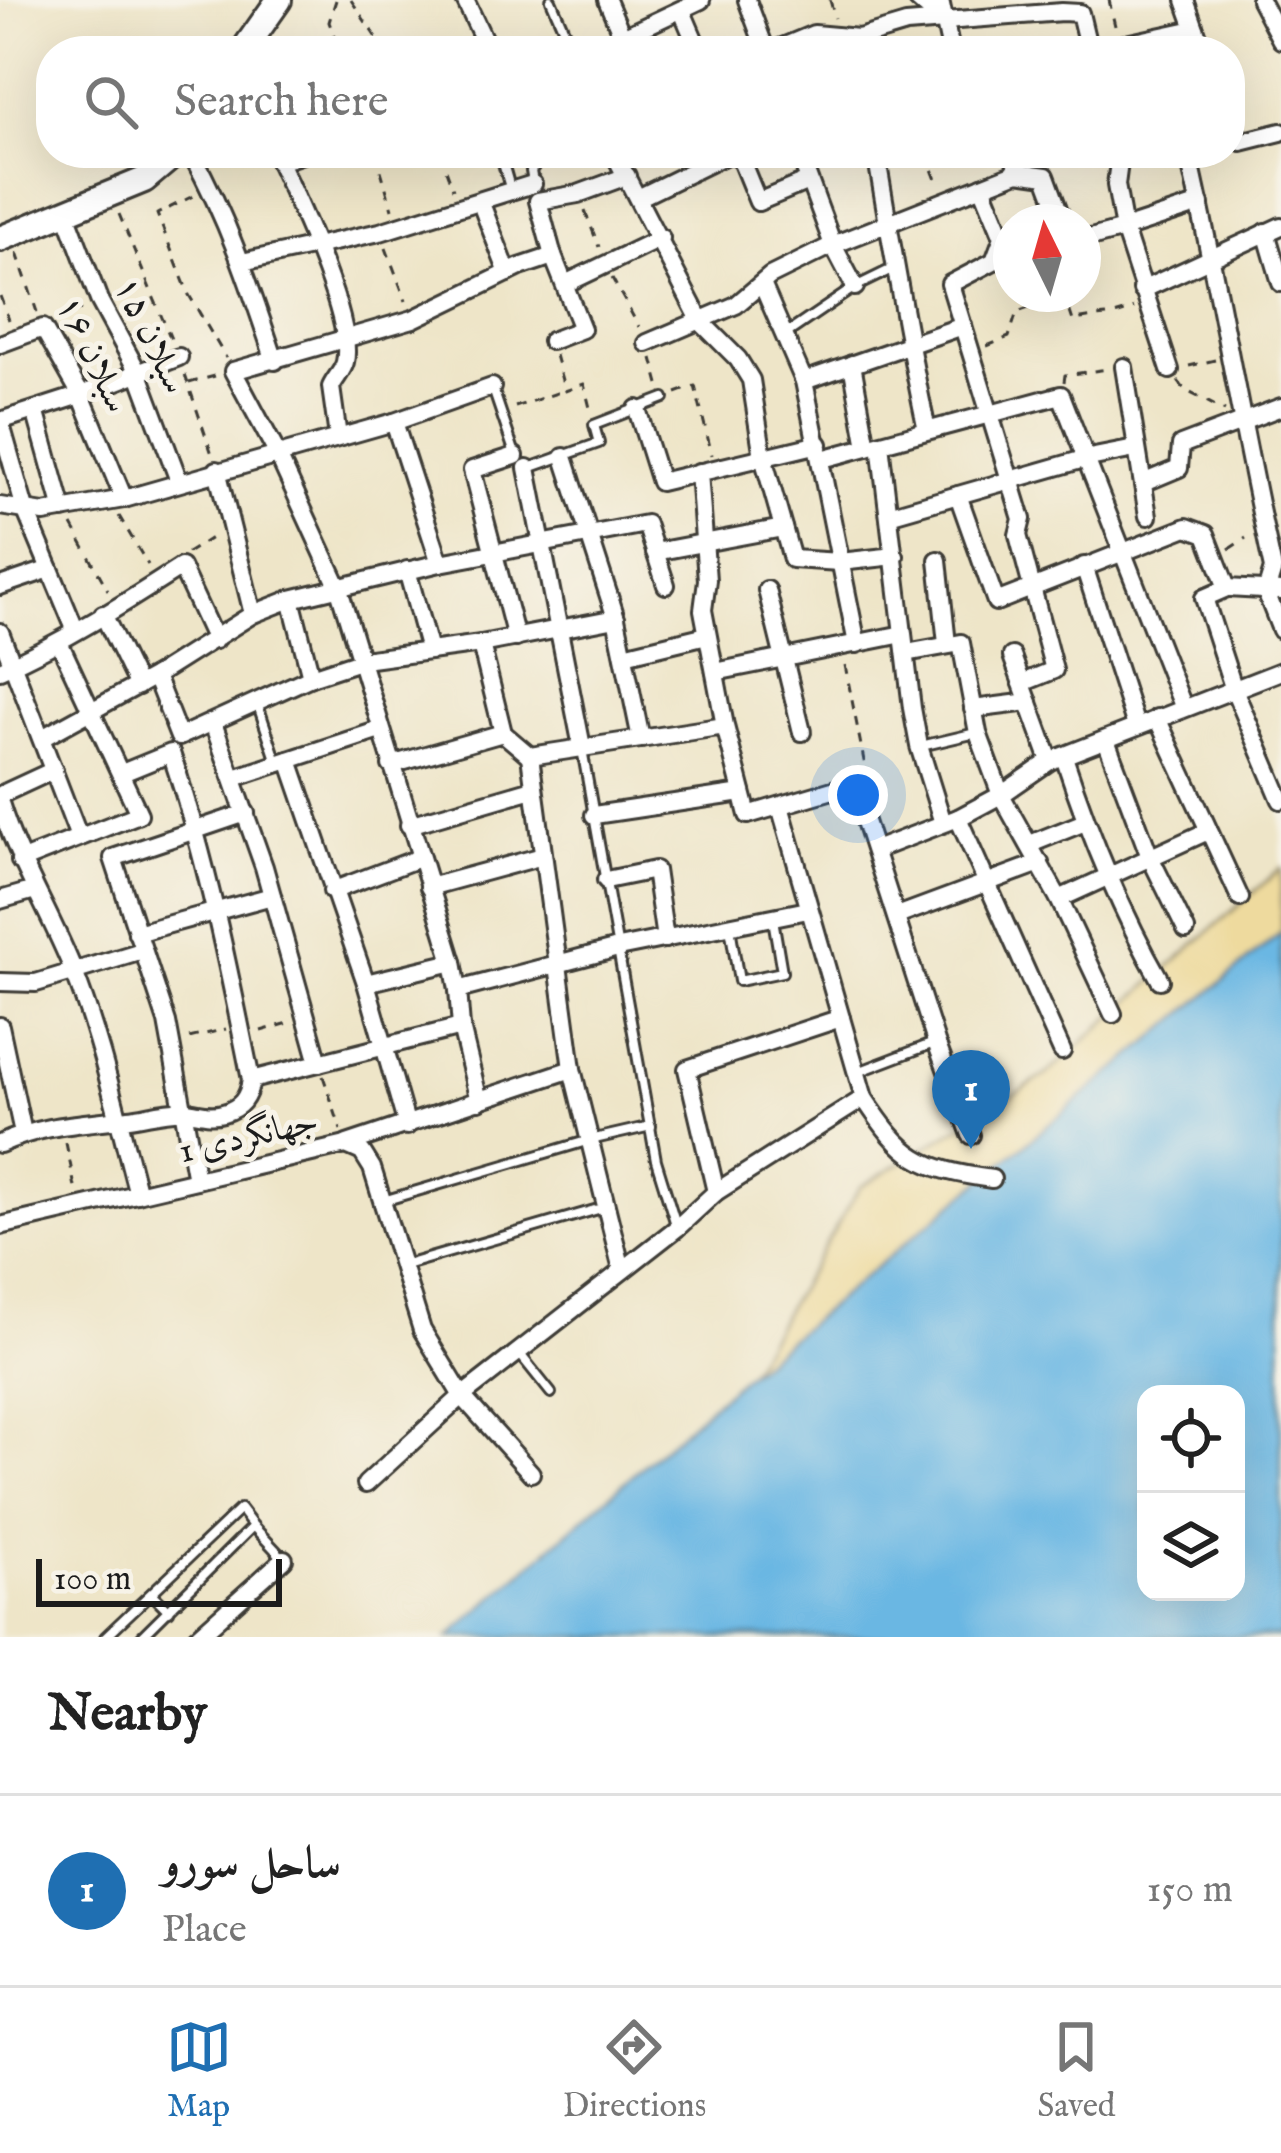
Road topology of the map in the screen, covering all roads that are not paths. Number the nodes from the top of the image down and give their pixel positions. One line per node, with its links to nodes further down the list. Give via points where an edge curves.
1 (279, 0): 14 (street)
2 (465, 0): 15 (street)
3 (551, 0): 16 (lane)
4 (607, 0): 17 (street)
5 (701, 0): 11 (street)
6 (747, 0): 20 (street)
7 (918, 0): 12 (street)
8 (940, 0): 12 (street)
9 (1261, 0): 26 (street)
10 (1191, 2): 13 (street)
11 (682, 11): 18 (street); 19 (street)
12 (942, 21): 21 (street); 22 (street); 23 (street, via 1080,13)
13 (1195, 29): 24 (street); 25 (street)
14 (254, 36)
15 (482, 36)
16 (566, 36)
17 (622, 36)
18 (627, 36)
19 (693, 36)
20 (763, 36)
21 (867, 36)
22 (946, 36)
23 (1087, 36)
24 (1164, 36)
25 (1198, 36)
26 (1281, 40)
27 (1281, 132): 28 (street)
28 (1245, 141)
29 (158, 168): 52 (street)
30 (200, 168): 63 (street)
31 (282, 168): 60 (street)
32 (505, 168): 46 (lane)
33 (533, 168): 47 (lane)
34 (622, 168): 43 (street)
35 (702, 168): 48 (street)
36 (741, 168): 44 (street, via 758,202)
37 (804, 168): 44 (street)
38 (878, 168): 53 (street)
39 (1007, 168): 45 (street)
40 (1028, 168): 50 (street, via 1046,176)
41 (1118, 168): 54 (street)
42 (1192, 168): 51 (street)
43 (627, 176): 47 (street, via 578,194); 48 (street)
44 (808, 181): 59 (street)
45 (982, 186): 53 (street); 72 (street, via 1003,237 994,261 950,284)
46 (512, 191): 47 (street); 49 (street)
47 (535, 193): 61 (street)
48 (638, 198): 58 (street)
49 (480, 201): 60 (street); 65 (street)
50 (1057, 204)
51 (1200, 204): 54 (street); 62 (street)
52 (66, 214): 57 (street); 84 (street, سبلان ۱۵)
53 (887, 221): 59 (street); 64 (street)
54 (1124, 229): 56 (street); 70 (street)
55 (1273, 230): 62 (street); 66 (street)
56 (1101, 235)
57 (5, 236)
58 (661, 238): 67 (street); 71 (street)
59 (833, 244): 68 (street); 69 (street)
60 (317, 246): 63 (street); 74 (street)
61 (553, 256): 65 (street); 67 (street)
62 (1212, 256): 70 (street); 93 (street)
63 (242, 262): 80 (street)
64 (897, 266): 69 (lane); 78 (street)
65 (508, 273): 74 (street, via 413,319)
66 (1281, 283)
67 (566, 284): 76 (street, via 582,329)
68 (762, 284): 71 (street); 73 (street)
69 (854, 287): 73 (lane)
70 (1144, 295): 83 (street)
71 (701, 322): 77 (street); 103 (street, via 751,380)
72 (963, 326): 78 (street); 92 (street)
73 (785, 335): 85 (street)
74 (345, 340): 80 (street); 97 (street, via 345,366 331,387)
75 (8, 341): 87 (street, سبلان ۱۶, via 43,328)
76 (551, 341)
77 (647, 343)
78 (909, 344): 81 (street); 96 (street)
79 (179, 358): 84 (street)
80 (275, 361): 101 (street, via 233,371)
81 (852, 364): 85 (street); 98 (street)
82 (1124, 367): 99 (street)
83 (1170, 370)
84 (139, 374): 87 (street); 109 (street, سبلان ۱۵)
85 (804, 381): 100 (street)
86 (492, 387): 95 (street); 105 (lane)
87 (81, 395): 91 (street); 112 (street, سبلان ۱۶)
88 (664, 398): 90 (lane)
89 (1281, 406): 93 (street)
90 (638, 409): 102 (lane, via 594,425 599,443); 107 (street, via 660,482)
91 (35, 410): 94 (street); 115 (street)
92 (989, 414): 96 (street); 104 (street, via 1061,395); 108 (street)
93 (1239, 420): 110 (street, via 1181,445 1179,468); 138 (street)
94 (0, 421): 114 (street)
95 (394, 422): 97 (street); 127 (street)
96 (927, 430): 98 (street)
97 (338, 437): 101 (street)
98 (874, 445): 100 (street); 116 (street)
99 (1135, 449): 104 (street); 110 (street)
100 (820, 452): 103 (street); 128 (street)
101 (277, 453): 106 (street); 134 (street)
102 (564, 457): 105 (lane); 119 (street)
103 (763, 458): 107 (street); 118 (street)
104 (1084, 458): 108 (street); 122 (street)
105 (521, 462): 121 (street); 124 (street, via 472,470)
106 (217, 470): 109 (street); 141 (street)
107 (707, 471): 120 (street)
108 (1010, 479): 111 (street); 135 (street)
109 (179, 482): 112 (street)
110 (1143, 483): 117 (street)
111 (958, 495): 116 (street); 135 (street, via 996,602)
112 (117, 500): 115 (street)
113 (0, 506): 114 (street)
114 (26, 509): 115 (street); 130 (street)
115 (63, 510)
116 (892, 514): 125 (street)
117 (1148, 516)
118 (783, 528): 120 (street); 128 (street, via 792,559)
119 (590, 537): 121 (street); 123 (street, via 646,524); 142 (street)
120 (706, 542): 123 (street); 148 (street)
121 (543, 544): 124 (street); 144 (street)
122 (1125, 550): 129 (street); 136 (street, via 1187,527 1206,534); 171 (street)
123 (655, 552): 132 (street)
124 (496, 553): 127 (street); 149 (street)
125 (895, 556): 128 (street); 147 (street)
126 (938, 560): 153 (street)
127 (440, 562): 131 (street)
128 (840, 562): 154 (street)
129 (1084, 566): 135 (street); 177 (street)
130 (50, 569): 133 (street); 143 (street)
131 (407, 570): 134 (street); 155 (street)
132 (666, 585)
133 (0, 586)
134 (338, 586): 139 (street); 160 (street)
135 (1030, 586): 166 (street, via 1054,670)
136 (1227, 588): 138 (street); 168 (street, via 1204,598)
137 (766, 590): 158 (street)
138 (1274, 592): 145 (street)
139 (291, 599): 141 (street); 165 (street)
140 (110, 611): 143 (street); 150 (street, via 181,567); 167 (street)
141 (253, 614): 150 (street)
142 (616, 618): 144 (street); 157 (street)
143 (75, 629): 151 (street)
144 (558, 630): 149 (street); 186 (street)
145 (1281, 630)
146 (0, 632): 161 (street)
147 (903, 634): 154 (street); 156 (street)
148 (707, 635): 157 (street); 163 (street)
149 (516, 638): 152 (street)
150 (214, 640): 164 (street)
151 (60, 644): 161 (street); 173 (street)
152 (481, 644): 155 (street); 180 (street)
153 (947, 644): 156 (street); 172 (street, via 961,643)
154 (850, 646): 158 (street)
155 (429, 651): 160 (street)
156 (906, 653): 185 (street)
157 (624, 655): 183 (street)
158 (783, 656): 163 (street); 179 (street)
159 (1012, 656): 166 (street)
160 (363, 660): 165 (street); 178 (street)
161 (6, 667): 182 (street)
162 (1281, 670): 168 (street)
163 (715, 672): 176 (street)
164 (155, 676): 167 (street); 175 (street, via 179,737)
165 (310, 677): 170 (street)
166 (1022, 683): 169 (street)
167 (138, 686): 173 (street)
168 (1233, 687): 171 (street); 198 (street)
169 (1029, 702): 172 (street); 188 (street)
170 (257, 703): 175 (street); 189 (lane)
171 (1183, 706): 174 (street)
172 (973, 709): 181 (street)
173 (93, 710): 182 (street); 192 (street)
174 (1156, 718): 177 (street); 206 (street)
175 (213, 723): 193 (street)
176 (725, 726): 183 (street); 195 (street)
177 (1136, 726): 184 (street)
178 (380, 730): 189 (street); 190 (street)
179 (802, 732)
180 (503, 733): 187 (street); 190 (street)
181 (978, 733): 185 (lane); 196 (street)
182 (42, 738): 191 (street)
183 (641, 739): 186 (street)
184 (1106, 740): 188 (street); 212 (street)
185 (919, 746): 202 (street)
186 (582, 748): 187 (street); 201 (lane)
187 (530, 756): 194 (street)
188 (1057, 759): 196 (street); 203 (street)
189 (283, 762): 193 (street); 220 (street)
190 (391, 765): 204 (street)
191 (54, 770): 197 (street); 207 (street)
192 (122, 773): 205 (street, via 170,753); 207 (street, via 139,814)
193 (234, 778): 200 (street)
194 (533, 789): 204 (street); 210 (street)
195 (742, 793): 199 (street, via 748,815); 201 (street)
196 (1000, 796): 202 (street); 208 (street)
197 (0, 799): 213 (street)
198 (1281, 800)
199 (780, 806): 209 (street, via 853,784); 226 (street)
200 (246, 813): 205 (street); 221 (street)
201 (594, 815): 216 (lane)
202 (950, 821): 209 (street); 217 (street)
203 (1085, 822): 208 (street); 215 (street)
204 (409, 825): 211 (street)
205 (196, 829): 225 (street); 232 (street, via 113,858)
206 (1208, 830): 212 (street); 222 (street)
207 (79, 837): 213 (street)
208 (1030, 844): 214 (street)
209 (875, 850): 227 (street)
210 (543, 856): 218 (street); 235 (street)
211 (419, 857): 218 (street); 220 (street)
212 (1150, 857): 215 (street); 230 (street)
213 (20, 861): 219 (street)
214 (1040, 863): 217 (street); 223 (street)
215 (1107, 877): 223 (street); 237 (street)
216 (606, 880): 231 (street, via 655,871); 233 (lane)
217 (985, 880): 227 (street); 247 (street)
218 (428, 887): 234 (street)
219 (35, 890): 224 (street); 236 (street)
220 (332, 890): 239 (street)
221 (272, 896): 225 (street); 248 (street)
222 (1240, 898)
223 (1059, 899): 241 (street)
224 (0, 900)
225 (215, 909): 232 (street); 251 (street)
226 (808, 910): 228 (street); 242 (street)
227 (897, 916): 245 (street)
228 (773, 917): 229 (street); 229 (lane, via 782,972 739,981)
229 (730, 926): 231 (street)
230 (1186, 930)
231 (665, 939): 233 (street)
232 (140, 942): 236 (street); 254 (street)
233 (618, 948): 235 (street); 257 (lane)
234 (453, 962): 239 (street); 240 (street)
235 (557, 964): 240 (street); 249 (street)
236 (74, 971): 238 (street, via 36,983); 255 (street)
237 (1160, 980)
238 (0, 982)
239 (366, 983): 246 (street)
240 (458, 990): 244 (street)
241 (1113, 1014)
242 (841, 1018): 250 (street); 265 (street, via 687,1069)
243 (0, 1026): 258 (street)
244 (460, 1027): 246 (street); 253 (street)
245 (936, 1042): 250 (lane); 259 (street)
246 (385, 1045): 248 (street); 256 (street)
247 (1061, 1051)
248 (319, 1063): 251 (street)
249 (572, 1069): 253 (street); 260 (street)
250 (857, 1073): 252 (street)
251 (251, 1080): 254 (street, via 238,1107 202,1116)
252 (864, 1098): 263 (street, via 907,1153 943,1172); 265 (street)
253 (479, 1101): 256 (street)
254 (185, 1111): 255 (street); 264 (street)
255 (118, 1119): 258 (street); 266 (street)
256 (407, 1126): 262 (street)
257 (651, 1126): 260 (lane); 270 (lane)
258 (23, 1133): 261 (street)
259 (970, 1136)
260 (590, 1140): 267 (lane); 268 (street)
261 (0, 1144)
262 (346, 1145): 264 (street, جهانگردی 1); 267 (street, جهانگردی 1, via 362,1152)
263 (992, 1179)
264 (196, 1180): 266 (street, جهانگردی 1)
265 (716, 1192): 270 (street)
266 (137, 1194): 269 (street, جهانگردی 1)
267 (382, 1201): 271 (street, جهانگردی 1)
268 (606, 1207): 271 (lane); 272 (street)
269 (0, 1226)
270 (676, 1228): 272 (street)
271 (402, 1266): 275 (street, جهانگردی 1, via 422,1330)
272 (622, 1270): 273 (street)
273 (518, 1352): 274 (lane); 275 (street)
274 (551, 1394)
275 (462, 1396): 276 (street, جهانگردی 1); 277 (street)
276 (531, 1473)
277 (366, 1484)
278 (253, 1526): 279 (lane); 280 (lane, via 240,1509); 281 (lane)
279 (284, 1559): 284 (street)
280 (152, 1594): 281 (lane); 282 (lane)
281 (169, 1611): 283 (lane)
282 (105, 1637)
283 (140, 1637)
284 (197, 1637)

